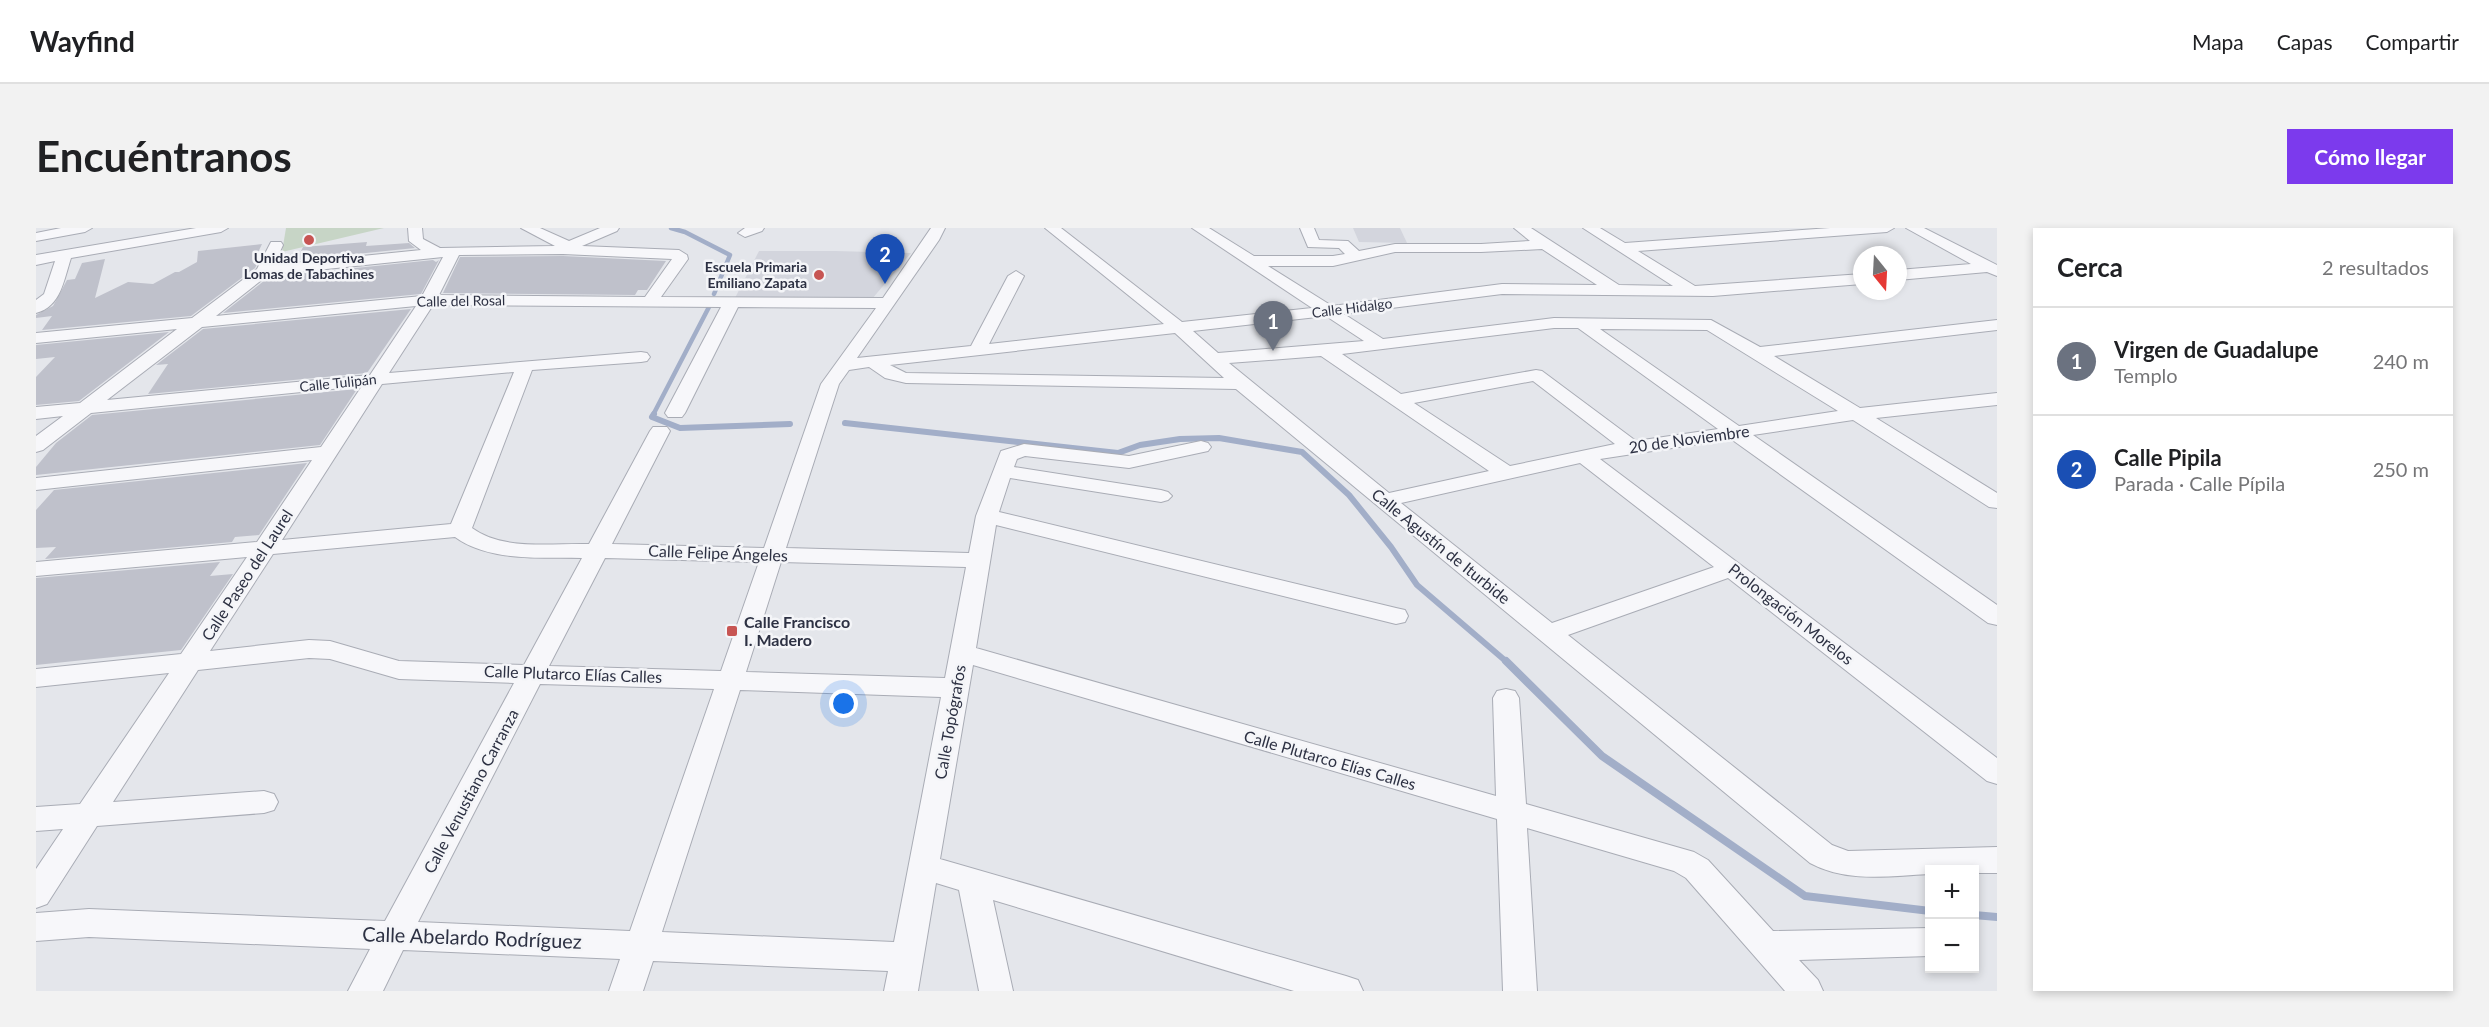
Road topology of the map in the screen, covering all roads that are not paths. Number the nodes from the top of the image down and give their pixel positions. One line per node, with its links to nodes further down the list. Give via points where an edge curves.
1 (86, 228): 14 (street)
2 (221, 228): 20 (street)
3 (416, 228): 19 (street, via 416,241)
4 (528, 228): 17 (street)
5 (612, 228): 17 (street)
6 (938, 228): 34 (street)
7 (1052, 228): 40 (street, Calle Agustín de Iturbide)
8 (1199, 228): 23 (street)
9 (1307, 228): 21 (street, via 1313,244 1343,244)
10 (1521, 228): 15 (street)
11 (1590, 228): 18 (street)
12 (1887, 228): 18 (street)
13 (1913, 228): 24 (street)
14 (36, 237)
15 (1546, 244): 21 (street, via 1481,248 1410,241); 29 (street)
16 (276, 245): 25 (street)
17 (566, 248): 19 (street); 32 (street, via 679,255)
18 (1623, 248): 30 (street)
19 (445, 252): 25 (street); 31 (street, Calle Paseo del Laurel)
20 (64, 257): 22 (street); 35 (street, via 51,296)
21 (1356, 257): 23 (street, via 1333,261)
22 (36, 261)
23 (1250, 261): 36 (street)
24 (1992, 269): 26 (street)
25 (264, 271): 37 (street)
26 (1907, 274)
27 (1016, 276): 43 (street)
28 (1853, 280): 30 (street, Calle Hidalgo)
29 (1615, 290): 30 (street, Calle Hidalgo); 36 (street, Calle Hidalgo, via 1502,289)
30 (1692, 291)
31 (428, 300): 32 (street, Calle del Rosal); 37 (street, Calle del Rosal); 51 (street, Calle Paseo del Laurel)
32 (650, 301): 33 (street, Calle del Rosal)
33 (732, 302): 34 (street, Calle del Rosal); 73 (street, Calle Venustiano Carranza)
34 (888, 303): 49 (street)
35 (36, 308)
36 (1329, 311): 40 (street, Calle Hidalgo); 42 (street)
37 (195, 323): 41 (street, Calle del Rosal); 55 (street)
38 (1581, 323): 42 (street); 45 (street, via 1711,325); 58 (street)
39 (1997, 325): 45 (street)
40 (1179, 328): 43 (street, Calle Hidalgo); 47 (street, Calle Agustín de Iturbide)
41 (36, 338)
42 (1380, 344): 44 (street)
43 (977, 350): 48 (street, Calle Hidalgo)
44 (1325, 351): 47 (street); 54 (street)
45 (1756, 352): 57 (street)
46 (641, 357): 50 (street, Calle Tulipán)
47 (1214, 359): 52 (street, Calle Agustín de Iturbide)
48 (873, 362): 49 (street, Calle Hidalgo); 52 (street, via 906,378)
49 (843, 365): 74 (street, via 830,384)
50 (525, 366): 51 (street, Calle Tulipán); 71 (street)
51 (375, 379): 55 (street, Calle Tulipán); 62 (street, Calle Paseo del Laurel)
52 (1241, 384): 68 (street, Calle Agustín de Iturbide)
53 (1997, 399): 57 (street, 20 de Noviembre)
54 (1398, 400): 61 (street, via 1536,375); 65 (street)
55 (86, 409): 56 (street, Calle Tulipán); 59 (street)
56 (36, 413)
57 (1858, 414): 58 (street, 20 de Noviembre); 69 (street)
58 (1734, 432): 61 (street, 20 de Noviembre); 79 (street)
59 (36, 446)
60 (1201, 447): 64 (street, via 1129,462 1024,450)
61 (1632, 447): 63 (street, 20 de Noviembre)
62 (327, 452): 66 (street); 72 (street, Calle Paseo del Laurel)
63 (1584, 456): 65 (street, 20 de Noviembre); 77 (street, Prolongación Morelos)
64 (1005, 463): 67 (street); 70 (street, Calle Topógrafos)
65 (1506, 473): 68 (street, 20 de Noviembre)
66 (36, 484)
67 (1161, 495)
68 (1385, 501): 80 (street, Calle Agustín de Iturbide)
69 (1997, 502)
70 (987, 516): 75 (street, Calle Topógrafos); 78 (street)
71 (460, 530): 72 (street); 73 (street, Calle Felipe Ángeles, via 475,541 510,549)
72 (264, 547): 76 (street); 82 (street, Calle Paseo del Laurel)
73 (597, 550): 74 (street, Calle Felipe Ángeles); 83 (street, Calle Venustiano Carranza)
74 (772, 555): 75 (street, Calle Felipe Ángeles); 85 (street)
75 (979, 560): 81 (street, Calle Topógrafos)
76 (36, 568)
77 (1732, 569): 80 (street); 88 (street, Prolongación Morelos)
78 (1396, 616)
79 (1997, 617)
80 (1548, 633): 93 (street, Calle Agustín de Iturbide, via 1832,860 1848,864)
81 (963, 653): 86 (street, Calle Topógrafos); 90 (street, Calle Plutarco Elías Calles)
82 (193, 660): 83 (street, Calle Plutarco Elías Calles, via 309,649 330,650 399,669); 84 (street, Calle Plutarco Elías Calles); 91 (street, Calle Paseo del Laurel)
83 (533, 672): 85 (street, Calle Plutarco Elías Calles); 98 (street, Calle Venustiano Carranza)
84 (36, 678)
85 (731, 680): 86 (street, Calle Plutarco Elías Calles); 100 (street)
86 (956, 688): 94 (street, Calle Topógrafos)
87 (1506, 698): 90 (street)
88 (1997, 773)
89 (264, 802): 91 (street)
90 (1512, 813): 101 (street, Calle Plutarco Elías Calles, via 1683,861 1697,869); 108 (street)
91 (88, 815): 92 (street); 96 (street, Calle Paseo del Laurel)
92 (36, 819)
93 (1997, 860)
94 (924, 867): 95 (street); 102 (street, Calle Topógrafos)
95 (973, 882): 106 (street); 107 (street)
96 (36, 895)
97 (36, 927): 98 (street, Calle Abelardo Rodríguez, via 89,923)
98 (395, 935): 100 (street, Calle Abelardo Rodríguez); 103 (street, Calle Venustiano Carranza)
99 (1925, 942): 101 (street)
100 (641, 945): 102 (street, Calle Abelardo Rodríguez); 104 (street)
101 (1765, 946): 109 (street)
102 (908, 957): 105 (street, Calle Topógrafos)
103 (365, 991)
104 (626, 991)
105 (902, 991)
106 (996, 991)
107 (1346, 991)
108 (1520, 991)
109 (1806, 991)

